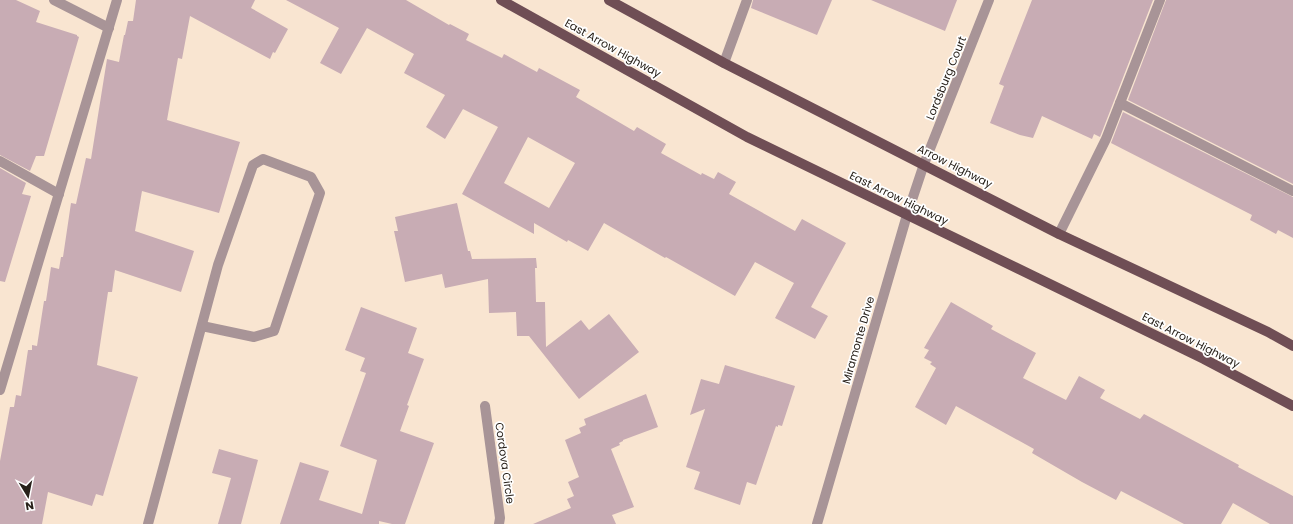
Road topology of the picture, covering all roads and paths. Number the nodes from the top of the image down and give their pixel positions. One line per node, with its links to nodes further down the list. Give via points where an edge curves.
1 (54, 0): 8 (street)
2 (117, 0): 8 (street)
3 (502, 0): 15 (main road, East Arrow Highway, via 747,137)
4 (609, 0): 9 (main road, Arrow Highway)
5 (747, 0): 9 (street)
6 (990, 0): 12 (street, Lordsburg Court)
7 (1160, 0): 10 (street)
8 (109, 28): 14 (street)
9 (724, 63): 12 (main road, Arrow Highway)
10 (1120, 103): 13 (street); 16 (street, via 1106,139)
11 (0, 161): 14 (street)
12 (924, 164): 15 (street, Miramonte Drive); 16 (main road, Arrow Highway)
13 (1293, 191)
14 (59, 194): 19 (street)
15 (907, 215): 22 (main road, East Arrow Highway, via 1204,359); 25 (street, Miramonte Drive)
16 (1059, 234): 18 (main road, Arrow Highway)
17 (202, 326): 17 (street, via 218,265 253,165 264,159 311,177 320,192 274,331 254,337); 23 (street)
18 (1293, 346)
19 (4, 360): 20 (street)
20 (0, 390)
21 (485, 406): 24 (street, Cordova Circle)
22 (1293, 406)
23 (148, 524)
24 (499, 524)
25 (817, 524)

